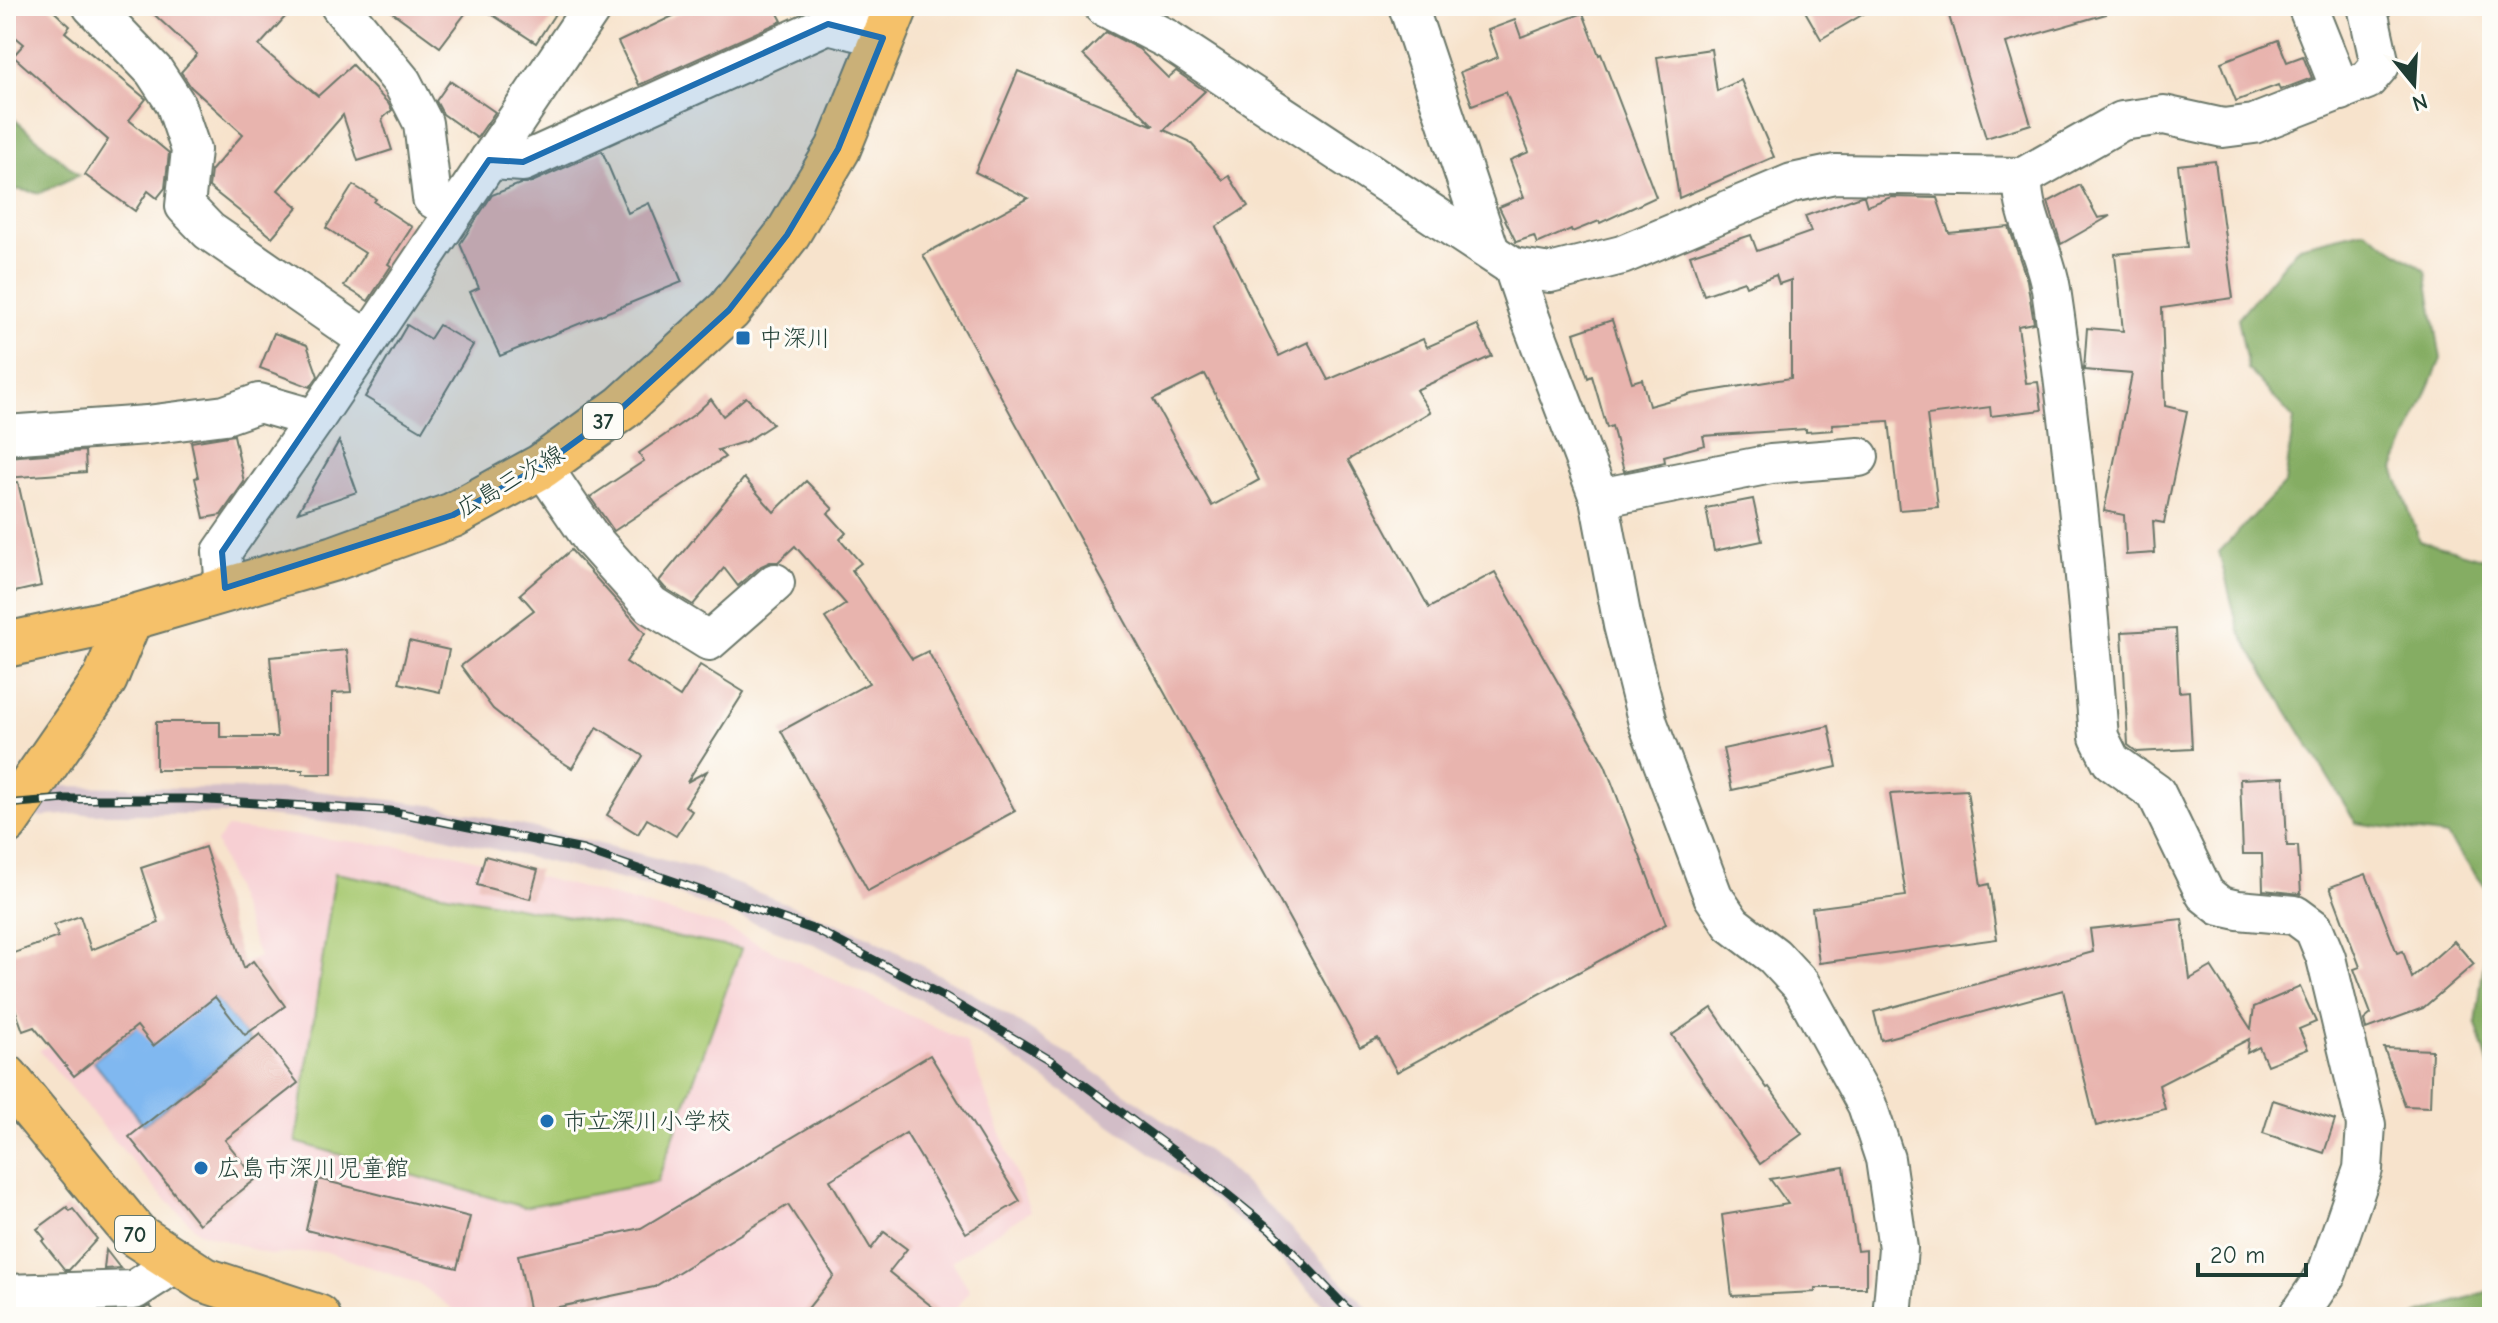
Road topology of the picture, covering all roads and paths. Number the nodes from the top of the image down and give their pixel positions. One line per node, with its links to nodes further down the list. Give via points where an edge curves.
1 (92, 6): 14 (street, via 154,71 175,103 191,150 185,206 209,231)
2 (340, 6): 12 (street, via 402,82 423,123 432,198)
3 (593, 6): 10 (street)
4 (1103, 6): 13 (street, via 1167,39)
5 (1408, 6): 13 (street)
6 (2307, 6): 9 (street)
7 (2367, 6): 9 (street, via 2380,65 2367,80)
8 (889, 22): 10 (street, via 828,24 523,162); 18 (main road, 広島三次線 / 37, via 838,149 787,235 729,310 623,407)
9 (2341, 91): 11 (street, via 2254,124 2223,128 2164,115 2122,121)
10 (489, 160): 12 (street)
11 (2023, 177): 13 (street, via 1835,174 1792,183 1622,255 1550,273); 30 (street, via 2022,196 2050,284 2085,566 2099,737 2111,761 2156,793 2205,894 2220,906 2295,915 2314,929 2326,958 2366,1125 2363,1169 2327,1273)
12 (453, 211): 14 (street)
13 (1502, 259): 19 (street)
14 (367, 340): 15 (street)
15 (315, 419): 16 (street, via 259,403 225,415 147,425); 21 (street, via 222,552)
16 (6, 435)
17 (1859, 457): 19 (street, via 1771,464)
18 (542, 466): 20 (street, via 591,538 651,605 709,641); 21 (main road, 広島三次線 / 37, via 453,515 335,558)
19 (1599, 498): 29 (street, via 1648,723 1713,896 1732,924 1801,985 1867,1105 1885,1159 1898,1248)
20 (775, 583)
21 (225, 588): 22 (main road, 広島三次線 / 37)
22 (130, 618): 23 (main road, 広島三次線 / 37); 24 (main road, via 105,679)
23 (6, 645)
24 (6, 822)
25 (6, 1077): 26 (main road, 70, via 136,1235)
26 (176, 1263): 27 (street, via 134,1290); 28 (main road, 70, via 205,1280)
27 (31, 1301)
28 (318, 1317)
29 (1892, 1317)
30 (2297, 1317)

